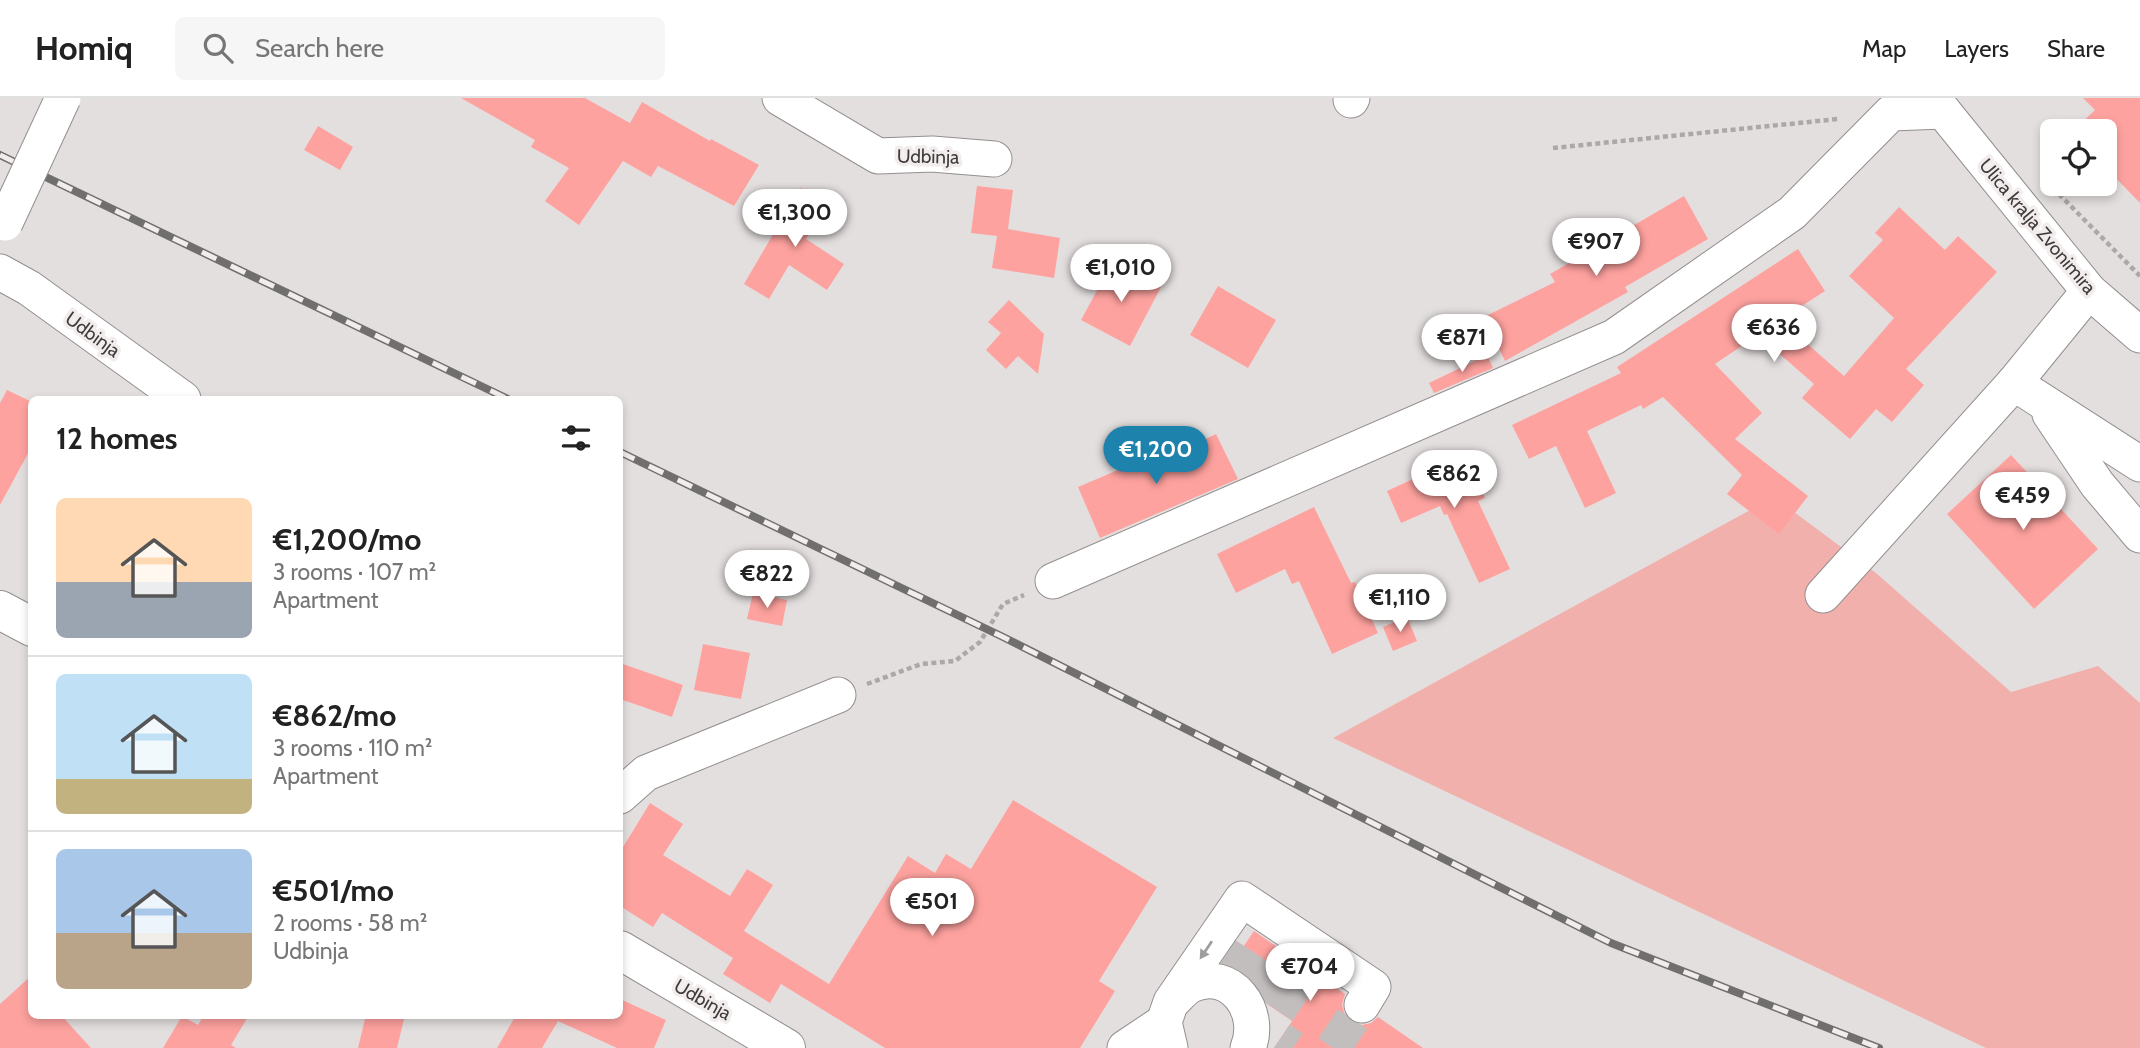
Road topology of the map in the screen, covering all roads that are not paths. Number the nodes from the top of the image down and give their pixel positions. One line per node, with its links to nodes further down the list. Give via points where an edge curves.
1 (64, 98): 6 (street, bridge)
2 (779, 98): 4 (street, Udbinja)
3 (1944, 105): 8 (street, Ulica kralja Zvonimira); 14 (street, via 1891,113 1792,213 1614,337)
4 (834, 112): 5 (street, Udbinja, via 878,156)
5 (994, 159)
6 (2, 228)
7 (0, 272): 11 (street, Udbinja)
8 (2089, 290): 9 (street, Ulica kralja Zvonimira); 10 (street)
9 (2140, 335)
10 (2027, 391): 12 (street); 13 (street); 15 (street)
11 (179, 396)
12 (2140, 464)
13 (2140, 535)
14 (1053, 581)
15 (1823, 595)
16 (0, 610): 17 (main road)
17 (28, 625)
18 (838, 695): 19 (street, via 646,774)
19 (623, 793)
20 (623, 952): 24 (main road, Udbinja)
21 (1362, 1005): 23 (street, one-way to 23, via 1373,987 1289,943 1242,899)
22 (1252, 1012): 23 (street, via 1213,982 1191,985)
23 (1168, 1024): 25 (street)
24 (786, 1048)
25 (1125, 1048)

